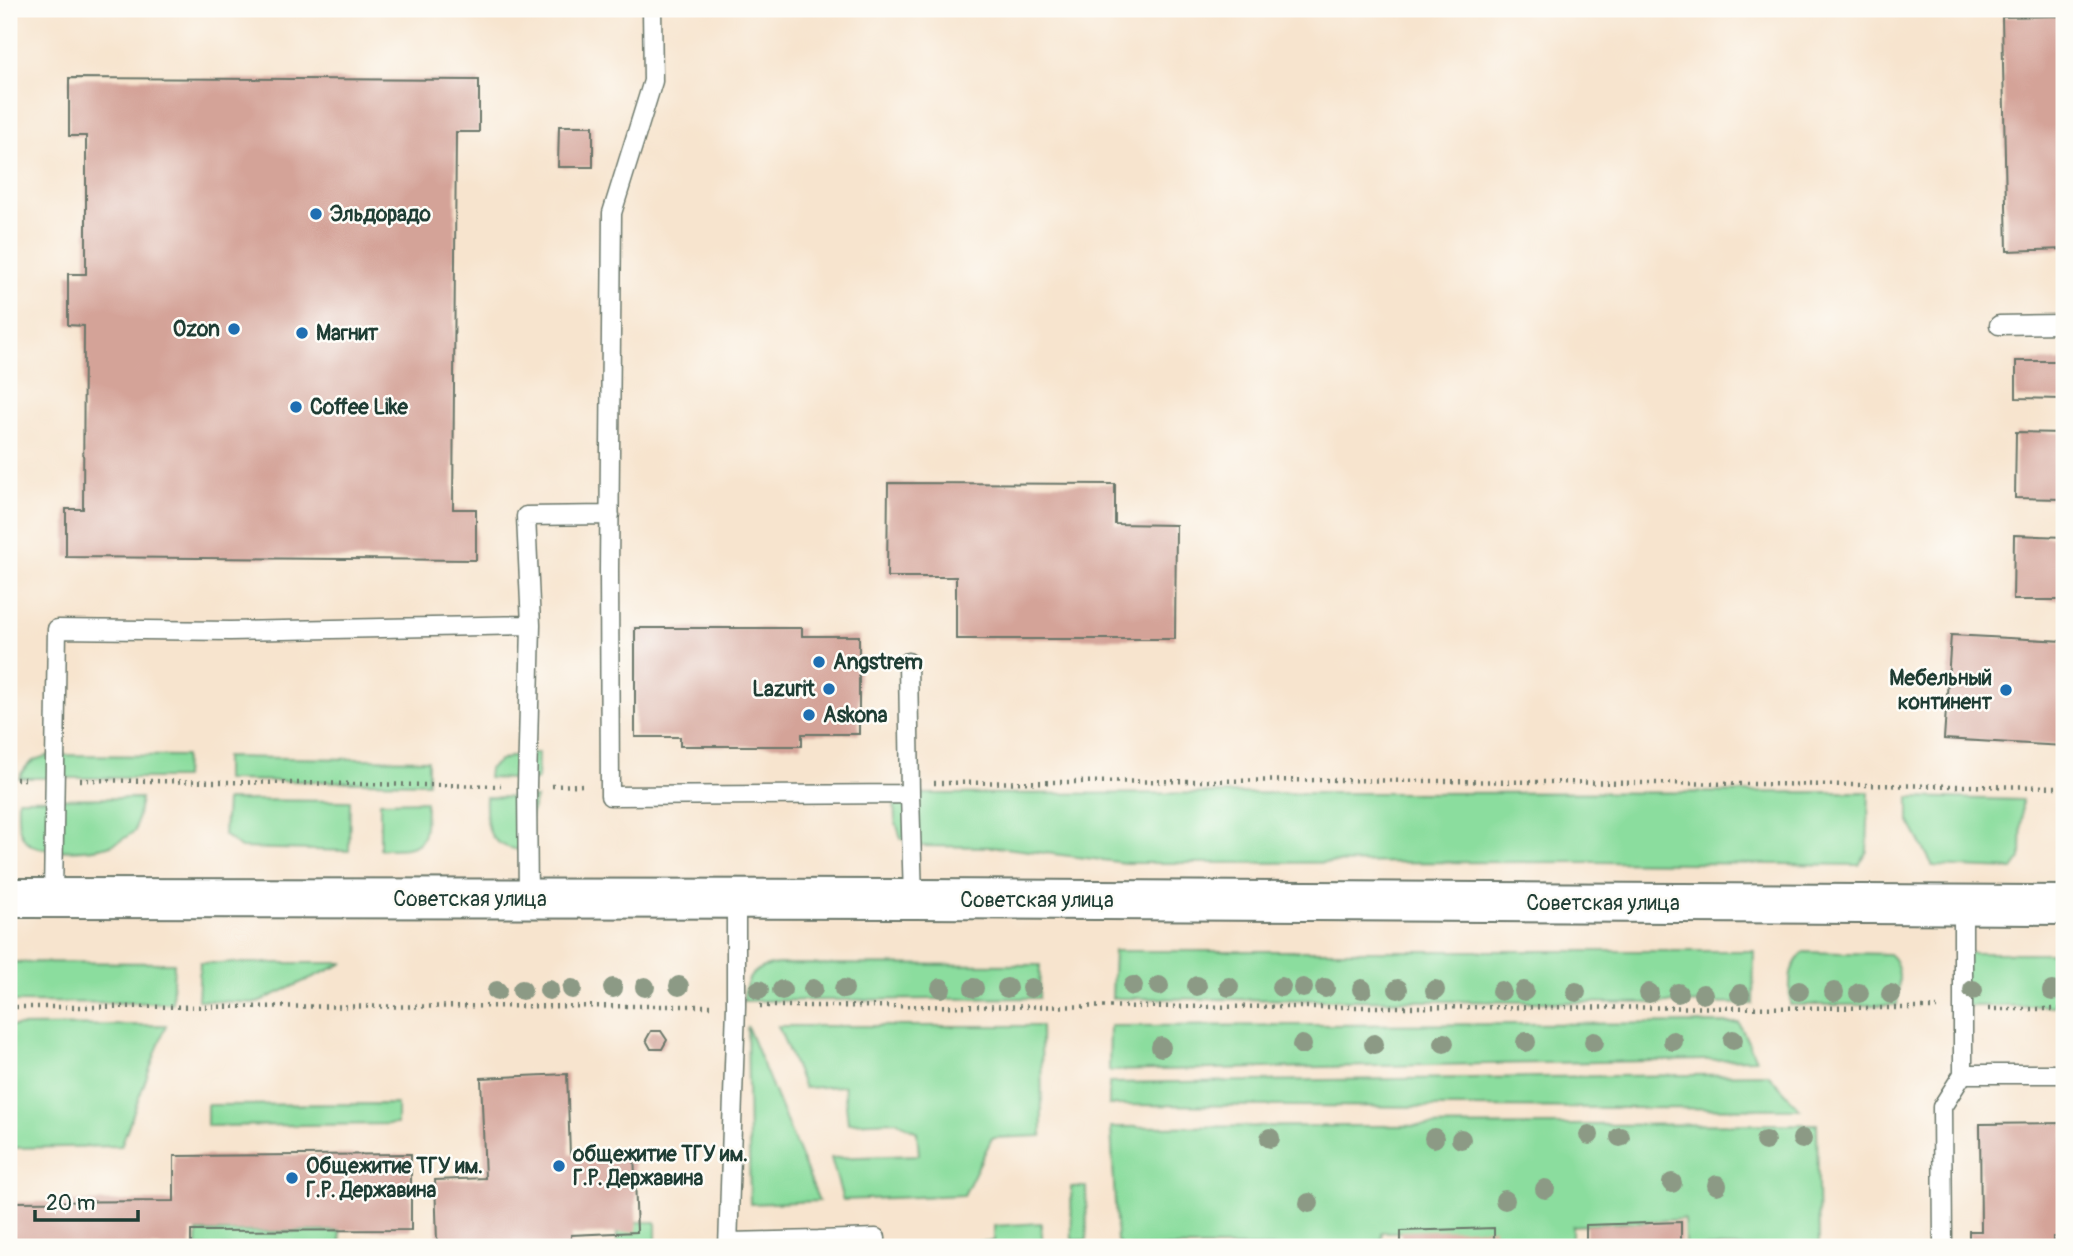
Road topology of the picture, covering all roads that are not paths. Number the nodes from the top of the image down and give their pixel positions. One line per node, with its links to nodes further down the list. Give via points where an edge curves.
1 (652, 9): 4 (lane, via 653,81 612,213)
2 (2064, 324): 3 (lane)
3 (1999, 325)
4 (610, 515): 5 (lane, via 526,516); 7 (lane, via 610,796)
5 (531, 625): 9 (lane, via 57,629); 10 (lane)
6 (908, 662): 7 (lane)
7 (910, 788): 12 (lane)
8 (9, 898): 9 (main road, Советская улица)
9 (53, 898): 10 (main road, Советская улица)
10 (528, 899): 11 (main road, Советская улица)
11 (736, 899): 12 (main road, Советская улица); 18 (lane)
12 (913, 899): 13 (main road, Советская улица)
13 (1963, 905): 14 (main road, Советская улица); 15 (lane)
14 (2064, 905)
15 (1963, 1074): 16 (lane); 20 (lane, via 1942,1107)
16 (2064, 1074)
17 (819, 1244): 18 (lane); 19 (lane, via 876,1238)
18 (728, 1245)
19 (876, 1247)
20 (1943, 1247)

